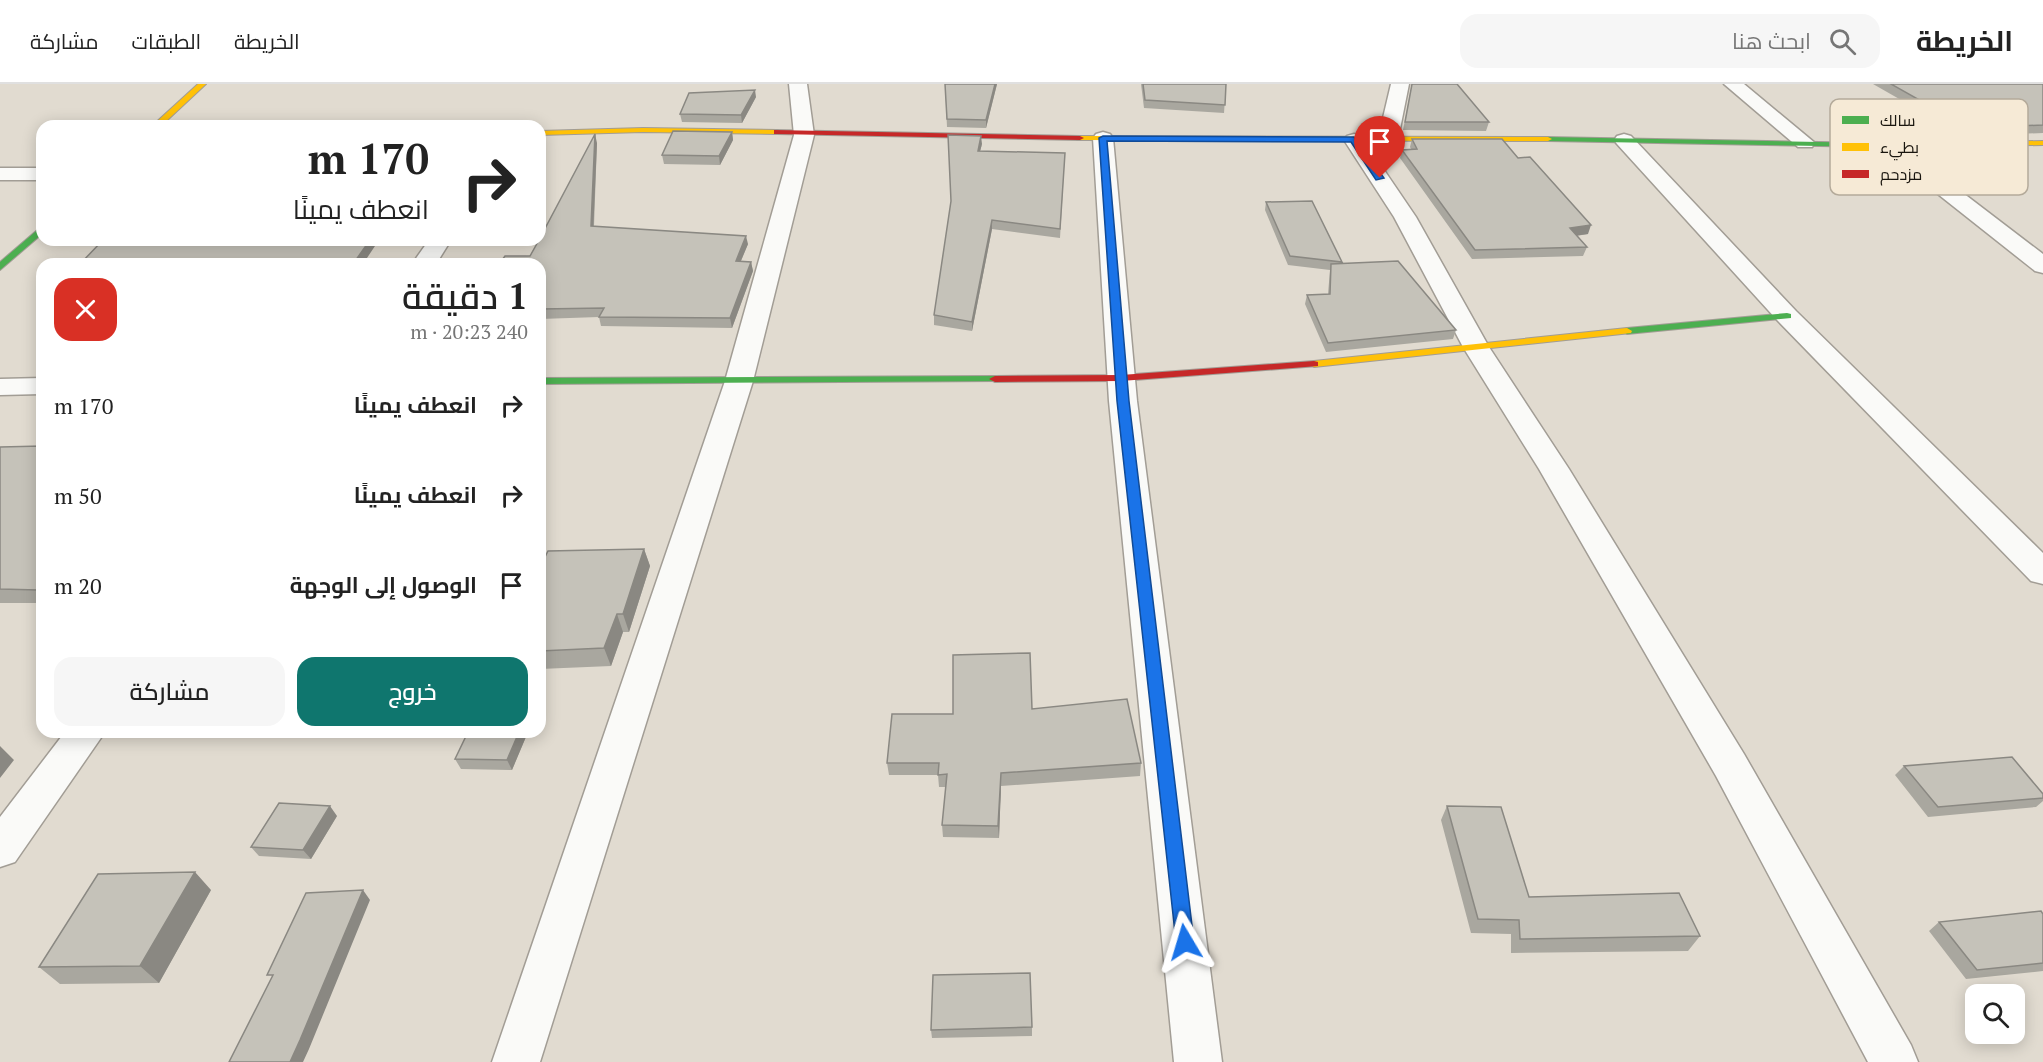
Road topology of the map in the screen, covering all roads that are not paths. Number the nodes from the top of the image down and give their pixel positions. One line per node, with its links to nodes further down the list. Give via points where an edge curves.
1 (202, 84): 5 (street)
2 (798, 84): 7 (street)
3 (1400, 84): 9 (street)
4 (1733, 84): 12 (street)
5 (163, 120)
6 (546, 134): 7 (street, via 643,130)
7 (804, 135): 8 (street); 26 (street)
8 (1103, 138): 10 (street); 24 (street)
9 (1388, 139): 10 (street); 11 (street)
10 (1354, 140): 23 (street, via 1405,218)
11 (1624, 140): 12 (street); 22 (street)
12 (1805, 143): 15 (street)
13 (2028, 143): 14 (street)
14 (2043, 143)
15 (1830, 144)
16 (0, 174): 17 (street)
17 (36, 174)
18 (1952, 195): 20 (street)
19 (36, 234): 21 (street)
20 (2043, 266)
21 (0, 267)
22 (1787, 316): 23 (street); 29 (street)
23 (1476, 347): 24 (street); 34 (street, via 1554,469 1730,765)
24 (1121, 378): 26 (street); 33 (street)
25 (546, 381): 26 (street)
26 (739, 381): 32 (street)
27 (36, 386): 28 (street)
28 (0, 387)
29 (2043, 573)
30 (82, 738): 31 (street)
31 (0, 849)
32 (516, 1062)
33 (1198, 1062)
34 (1894, 1062)

